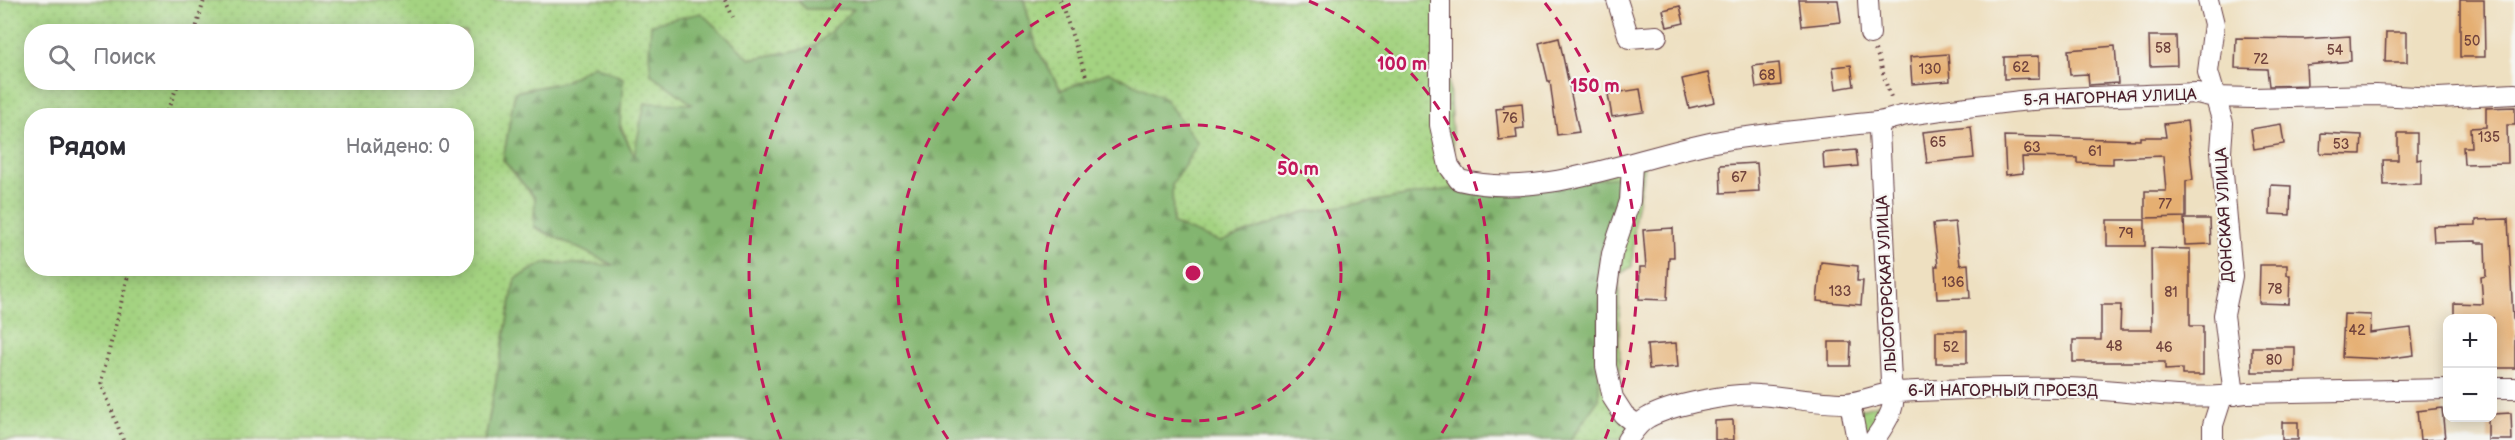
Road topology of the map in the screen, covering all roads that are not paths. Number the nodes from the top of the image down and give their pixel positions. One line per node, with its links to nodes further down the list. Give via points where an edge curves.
1 (1440, 0): 12 (street, via 1440,125 1449,166 1459,180 1482,186 1530,185)
2 (1617, 0): 6 (street, via 1629,38)
3 (1868, 0): 5 (street)
4 (2208, 0): 8 (street, ДОНСКАЯ УЛИЦА, via 2214,24 2208,72)
5 (1870, 34)
6 (1657, 36)
7 (2515, 94): 9 (street, 5-Я НАГОРНАЯ УЛИЦА)
8 (2214, 97): 9 (street, 5-Я НАГОРНАЯ УЛИЦА); 10 (street, 5-Я НАГОРНАЯ УЛИЦА, via 2197,93 2021,101); 11 (street, ДОНСКАЯ УЛИЦА)
9 (2253, 98): 11 (street)
10 (1881, 122): 12 (street, 5-Я НАГОРНАЯ УЛИЦА, via 1814,127 1718,142); 16 (street, ЛЫСОГОРСКАЯ УЛИЦА, via 1891,381)
11 (2223, 123): 17 (street, ДОНСКАЯ УЛИЦА, via 2221,151 2232,276 2224,315)
12 (1632, 165): 19 (street, via 1630,201 1612,254 1606,294 1606,366 1613,398)
13 (2497, 388): 14 (street)
14 (2515, 388)
15 (2443, 389): 17 (street, 6-Й НАГОРНЫЙ ПРОЕЗД)
16 (1895, 392): 17 (street, 6-Й НАГОРНЫЙ ПРОЕЗД, via 2066,388); 18 (street, 6-Й НАГОРНЫЙ ПРОЕЗД); 21 (street, ЛЫСОГОРСКАЯ УЛИЦА, via 1892,414)
17 (2228, 396): 22 (street, ДОНСКАЯ УЛИЦА, via 2213,425)
18 (1850, 403): 19 (street, 6-Й НАГОРНЫЙ ПРОЕЗД, via 1757,394 1725,396 1649,417); 20 (street)
19 (1632, 433)
20 (1857, 440)
21 (1874, 440)
22 (2213, 440)

